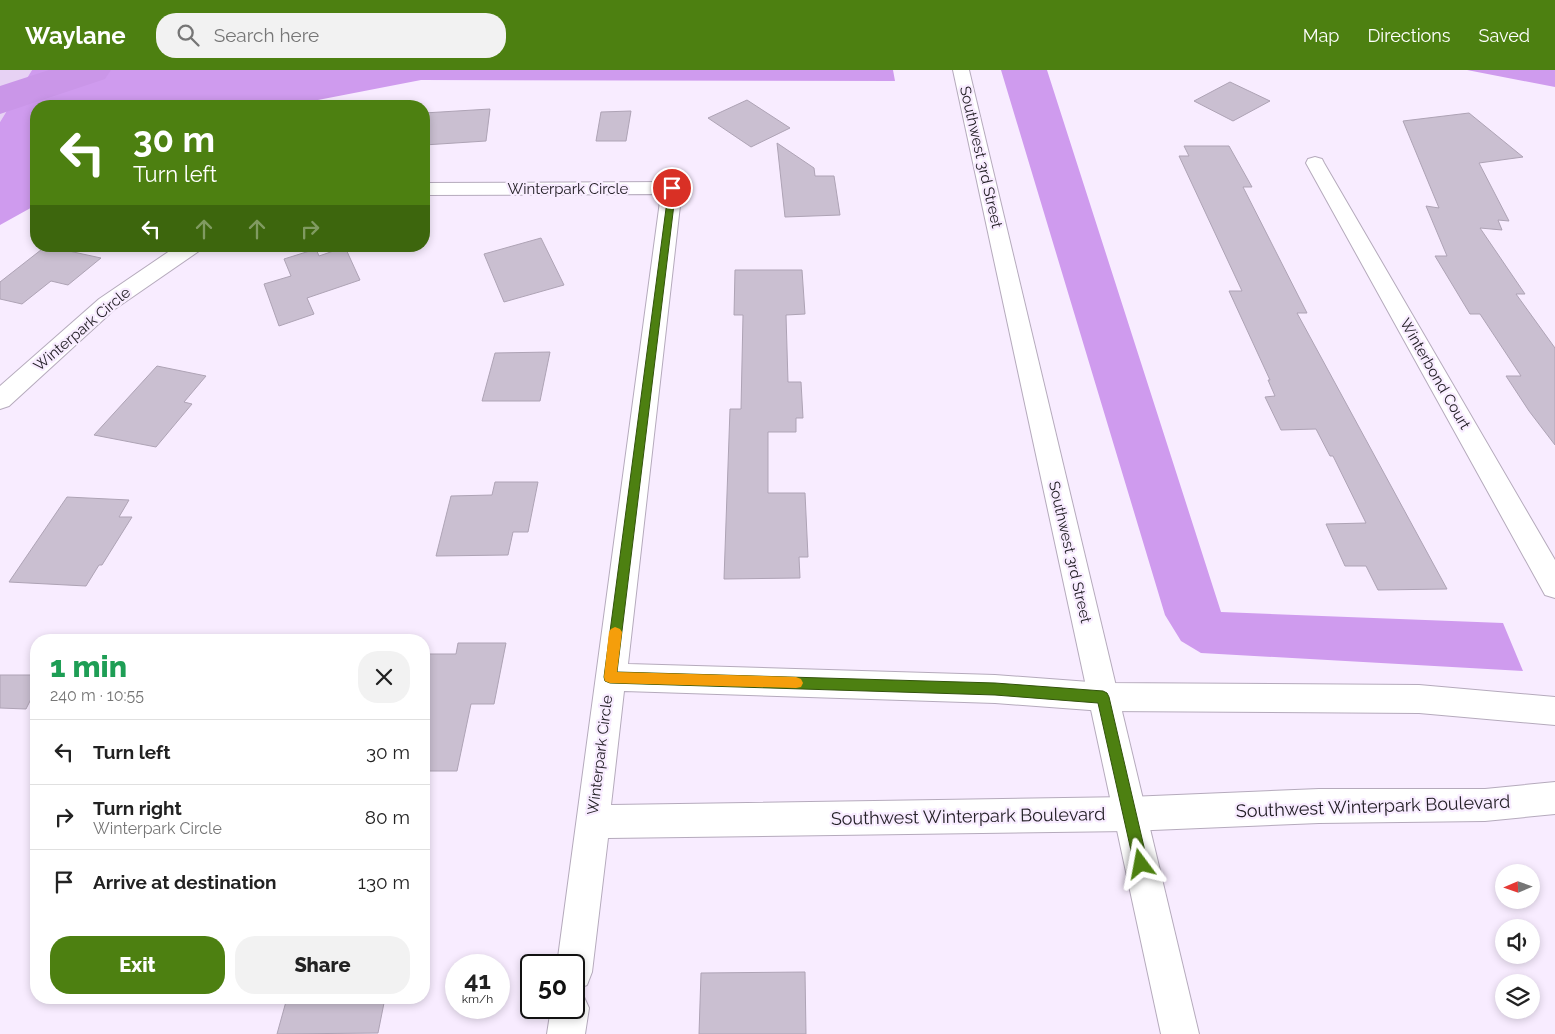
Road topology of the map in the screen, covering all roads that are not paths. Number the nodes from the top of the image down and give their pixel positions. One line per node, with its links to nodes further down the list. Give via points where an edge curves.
1 (961, 70): 8 (street, Southwest 3rd Street)
2 (1315, 162): 6 (street, Winterbond Court)
3 (430, 190): 7 (street, Winterpark Circle, via 672,188)
4 (183, 252): 5 (street, Winterpark Circle, via 106,304)
5 (0, 400)
6 (1555, 586)
7 (610, 677): 8 (street, via 995,689); 12 (street, Winterpark Circle)
8 (1103, 697): 9 (street, via 1419,700); 11 (street, Southwest 3rd Street)
9 (1555, 711)
10 (1555, 798): 11 (street, Southwest Winterpark Boulevard, via 1485,805 1319,806)
11 (1129, 814): 12 (street, Southwest Winterpark Boulevard); 16 (street, Southwest 3rd Street)
12 (592, 822): 13 (street, Winterpark Circle)
13 (576, 954)
14 (568, 1019): 15 (street)
15 (566, 1034)
16 (1180, 1034)

